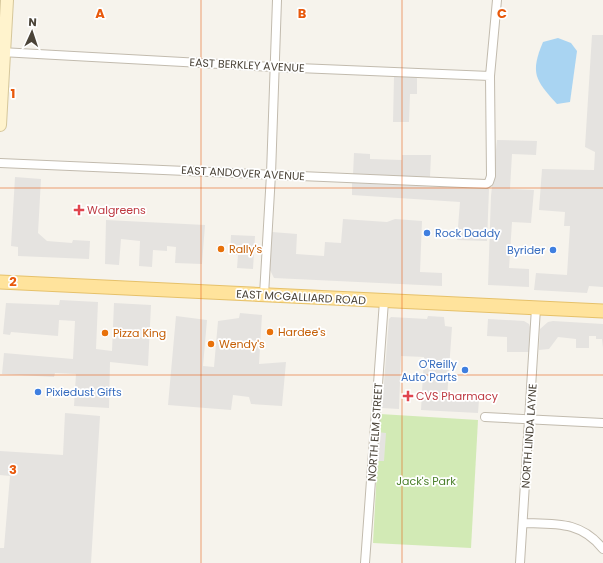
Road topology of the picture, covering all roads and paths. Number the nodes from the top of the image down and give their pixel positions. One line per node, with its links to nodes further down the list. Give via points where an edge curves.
1 (7, 0): 4 (main road)
2 (277, 0): 5 (street)
3 (497, 0): 6 (street)
4 (2, 52): 5 (street, EAST BERKLEY AVENUE); 7 (main road)
5 (274, 67): 6 (street, EAST BERKLEY AVENUE); 9 (street)
6 (490, 76): 9 (street, EAST ANDOVER AVENUE, via 491,176 486,184)
7 (0, 125)
8 (0, 163): 9 (street, EAST ANDOVER AVENUE)
9 (271, 174): 11 (street)
10 (0, 282): 11 (main road, EAST MCGALLIARD ROAD)
11 (264, 295): 12 (main road, EAST MCGALLIARD ROAD)
12 (384, 301): 13 (main road, EAST MCGALLIARD ROAD); 20 (street, NORTH ELM STREET)
13 (536, 308): 14 (main road, EAST MCGALLIARD ROAD); 16 (street, NORTH LINDA LAYNE)
14 (603, 311)
15 (485, 417): 16 (street)
16 (530, 420): 17 (street); 18 (street, NORTH LINDA LAYNE)
17 (603, 423)
18 (523, 523): 19 (street, via 572,526 589,534); 21 (street, NORTH LINDA LAYNE)
19 (603, 549)
20 (365, 563)
21 (520, 563)

